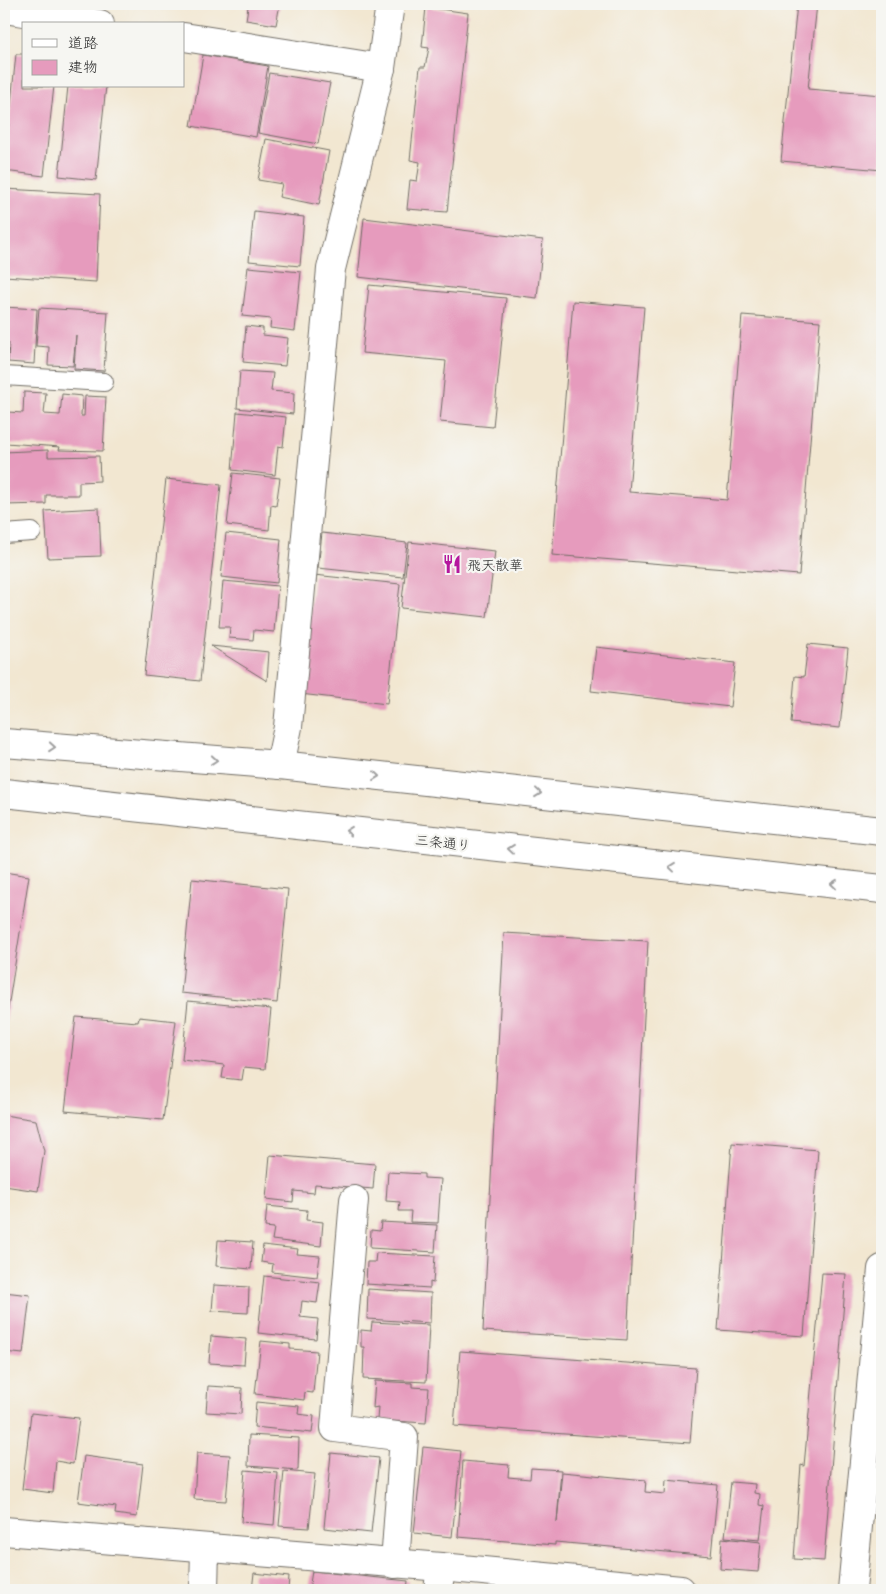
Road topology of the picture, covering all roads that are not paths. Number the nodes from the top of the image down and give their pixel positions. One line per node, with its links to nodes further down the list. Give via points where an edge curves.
1 (390, 4): 5 (street)
2 (4, 9): 3 (street)
3 (87, 22)
4 (185, 37): 5 (street)
5 (381, 68): 11 (street, via 331,269 288,726)
6 (4, 376): 7 (lane)
7 (104, 382)
8 (32, 532): 9 (lane)
9 (4, 534)
10 (4, 743): 11 (street, one-way to 11)
11 (280, 765): 13 (street, one-way to 13)
12 (4, 794): 14 (street, 三条通り, one-way to 12)
13 (882, 831)
14 (882, 889)
15 (354, 1200): 19 (street, via 335,1428 404,1437)
16 (882, 1269): 23 (street)
17 (4, 1532): 18 (street)
18 (205, 1549): 19 (street); 21 (street)
19 (395, 1564): 20 (street)
20 (439, 1579): 22 (street)
21 (204, 1590)
22 (665, 1590)
23 (852, 1590)

